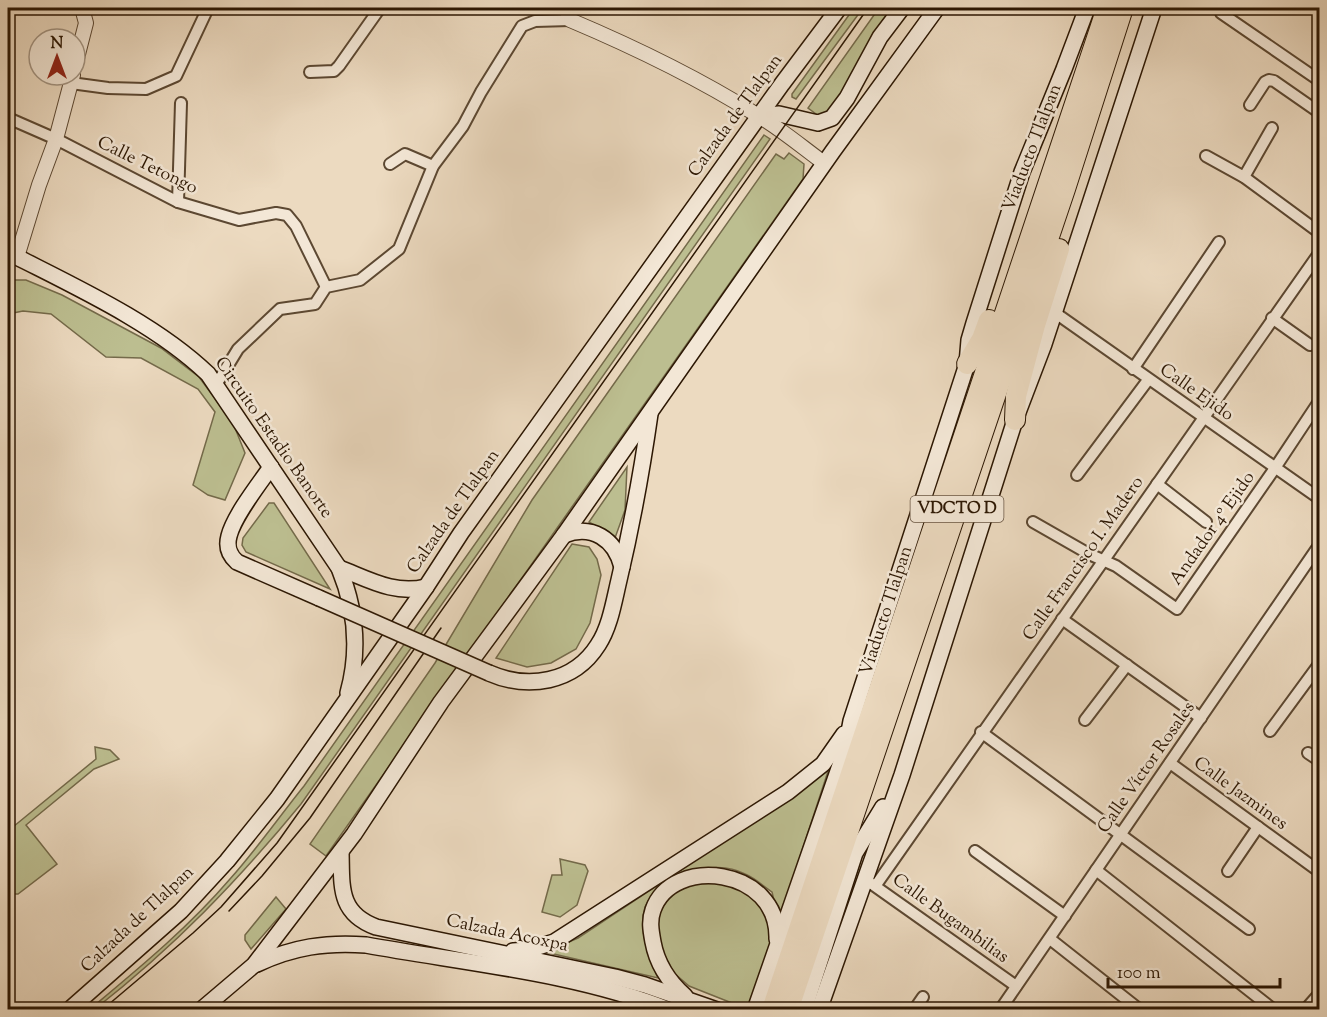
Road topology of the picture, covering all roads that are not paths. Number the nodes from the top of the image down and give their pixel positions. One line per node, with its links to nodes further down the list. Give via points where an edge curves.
1 (82, 8): 13 (street)
2 (208, 8): 16 (street, via 176,76 146,89 108,88)
3 (380, 8): 14 (street, via 334,71)
4 (839, 8): 21 (main road, Calzada de Tlalpan)
5 (902, 8): 21 (main road, via 880,37 835,116 818,123 782,114)
6 (937, 8): 26 (main road)
7 (1087, 8): 41 (main road, Viaducto Tlalpan, via 1011,203 969,340)
8 (1107, 8): 32 (highway, Viaducto Tlalpan / VDCTO D)
9 (1123, 8): 27 (highway, Viaducto Tlalpan / VDCTO D)
10 (1154, 8): 38 (main road)
11 (569, 12): 21 (street); 29 (street, via 522,26 463,126)
12 (1220, 13): 15 (street)
13 (85, 27)
14 (310, 72)
15 (1320, 81)
16 (87, 83)
17 (70, 87): 24 (street)
18 (181, 103): 31 (street)
19 (1250, 105): 20 (street, via 1269,80)
20 (1320, 113)
21 (759, 116): 26 (street); 61 (main road, Calzada de Tlalpan)
22 (8, 118): 24 (street, Calle Tetongo)
23 (1272, 128): 30 (street)
24 (56, 139): 31 (street, Calle Tetongo); 36 (street)
25 (1206, 156): 30 (street)
26 (824, 163): 46 (main road)
27 (1073, 163): 48 (highway, via 1073,202 1016,396); 100 (highway, Viaducto Tlalpan / VDCTO D)
28 (390, 164): 29 (street, via 405,154)
29 (434, 166): 37 (street, via 399,249 360,280)
30 (1244, 177): 33 (street)
31 (178, 202): 37 (street, Calle Tetongo, via 239,220 276,213 287,215 297,226)
32 (1040, 206): 41 (highway, via 1018,239 982,339); 99 (highway, Viaducto Tlalpan / VDCTO D)
33 (1320, 233)
34 (1219, 242): 42 (street)
35 (1320, 252): 39 (street, Calle Francisco I. Madero)
36 (12, 256): 44 (main road, Circuito Estadio Banorte, via 92,296 168,341 200,366)
37 (326, 287): 44 (street, via 315,304 280,309 238,349)
38 (1054, 312): 42 (street, Calle Ejido); 48 (main road)
39 (1272, 318): 40 (street); 47 (street, Calle Francisco I. Madero)
40 (1311, 345)
41 (967, 364): 68 (main road, Viaducto Tlalpan)
42 (1133, 369): 43 (street, Calle Ejido)
43 (1148, 380): 47 (street, Calle Ejido); 51 (street)
44 (216, 385): 49 (main road, Circuito Estadio Banorte)
45 (1320, 400): 50 (street, Andador 4º Ejido)
46 (650, 411): 56 (main road); 59 (main road)
47 (1202, 417): 50 (street, Calle Ejido); 52 (street, Calle Francisco I. Madero)
48 (1015, 420): 74 (main road)
49 (271, 466): 59 (main road, bridge, via 229,536 230,556 509,681 531,683 561,676 592,653 602,638); 60 (main road, Circuito Estadio Banorte)
50 (1275, 468): 53 (street, Calle Ejido); 58 (street, Andador 4º Ejido, via 1178,609)
51 (1077, 476)
52 (1157, 484): 55 (street); 58 (street, Calle Francisco I. Madero)
53 (1320, 499)
54 (1033, 522): 58 (street)
55 (1206, 522)
56 (564, 535): 59 (main road, via 579,531 602,536 616,551); 78 (main road, via 441,702)
57 (1320, 544): 66 (street, Calle Víctor Rosales)
58 (1105, 560): 62 (street, Calle Francisco I. Madero)
59 (622, 567)
60 (339, 568): 61 (main road, via 393,589); 65 (main road, Circuito Estadio Banorte, via 350,600 355,634 354,664)
61 (426, 587): 65 (main road, Calzada de Tlalpan)
62 (1062, 619): 63 (street); 70 (street, Calle Francisco I. Madero)
63 (1127, 665): 66 (street); 67 (street)
64 (1318, 669): 69 (street)
65 (344, 705): 95 (main road, Calzada de Tlalpan, via 227,861 181,911)
66 (1201, 718): 73 (street, Calle Víctor Rosales)
67 (1085, 720)
68 (851, 721): 86 (main road, Viaducto Tlalpan, via 846,748); 87 (main road, via 823,764 788,792 554,942 528,950)
69 (1270, 731)
70 (981, 732): 76 (street); 82 (street, Calle Francisco I. Madero)
71 (1308, 753): 72 (street)
72 (1320, 761)
73 (1170, 763): 75 (street, Calle Jazmines); 76 (street, Calle Víctor Rosales)
74 (902, 775): 82 (main road); 101 (main road, via 855,853)
75 (1258, 827): 80 (street); 81 (street, Calle Jazmines)
76 (1120, 835): 79 (street, Calle Víctor Rosales); 84 (street)
77 (975, 851): 83 (street)
78 (341, 852): 87 (main road, Calzada Acoxpa, via 345,900 351,913 363,922); 88 (main road)
79 (1096, 870): 83 (street, Calle Víctor Rosales); 105 (street)
80 (1228, 871)
81 (1320, 872)
82 (870, 883): 89 (street, Calle Bugambilias); 102 (main road)
83 (1065, 916): 85 (street, Calle Víctor Rosales)
84 (1249, 930)
85 (1050, 939): 89 (street, Calle Víctor Rosales); 104 (street)
86 (776, 945): 92 (main road, via 777,928 772,912 751,886 713,875 668,889 653,909 650,930 661,967 673,986); 98 (main road, Viaducto Tlalpan)
87 (498, 952): 92 (main road, Calzada Acoxpa, via 615,977)
88 (254, 965): 94 (main road); 96 (main road, Calzada Acoxpa, via 281,952 340,943 366,945 592,986 644,999)
89 (1016, 986): 93 (street, Calle Víctor Rosales)
90 (1320, 993): 106 (street)
91 (923, 997): 103 (street)
92 (687, 998): 97 (main road, Calzada Acoxpa)
93 (1005, 1008)
94 (203, 1009)
95 (69, 1010)
96 (669, 1010)
97 (717, 1010)
98 (755, 1010)
99 (772, 1010)
100 (788, 1010)
101 (804, 1010)
102 (819, 1010)
103 (915, 1010)
104 (1140, 1010)
105 (1274, 1010)
106 (1305, 1010)

